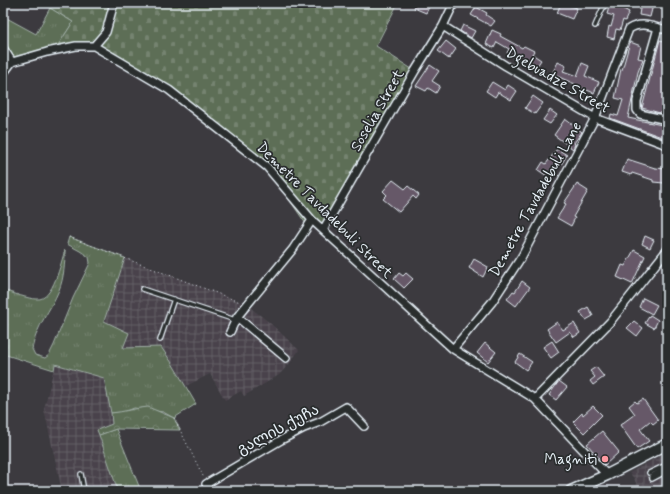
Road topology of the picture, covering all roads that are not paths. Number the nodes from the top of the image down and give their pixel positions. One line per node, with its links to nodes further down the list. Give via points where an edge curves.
1 (114, 3): 8 (street, via 106,32)
2 (454, 3): 4 (street, Soselia Street)
3 (605, 3): 5 (lane)
4 (443, 26): 12 (street, Dgebuadze Street); 16 (street, Soselia Street)
5 (596, 26)
6 (658, 28): 7 (street, Demetre Tavdadebuli Lane); 12 (street, Demetre Tavdadebuli Lane, via 643,24 629,29); 13 (street, via 637,101 637,110 640,114)
7 (667, 30)
8 (94, 46): 10 (street, via 76,46); 15 (street, Demetre Tavdadebuli Street, via 169,90 267,166)
9 (3, 48): 10 (street)
10 (12, 62): 11 (street)
11 (3, 74)
12 (595, 118): 14 (street, Dgebuadze Street); 23 (street, Demetre Tavdadebuli Lane, via 522,256 492,302)
13 (667, 120)
14 (667, 145)
15 (312, 220): 16 (street, Demetre Tavdadebuli Street); 20 (street, via 293,250)
16 (323, 230): 23 (street, Demetre Tavdadebuli Street)
17 (667, 250): 25 (street, via 610,322)
18 (142, 288): 19 (lane)
19 (174, 299): 20 (lane); 22 (lane)
20 (236, 318): 21 (street); 24 (street)
21 (230, 332)
22 (160, 340)
23 (453, 349): 25 (street, Demetre Tavdadebuli Street)
24 (286, 358)
25 (534, 399): 31 (street, Demetre Tavdadebuli Street)
26 (364, 426): 33 (street, გალის ქუჩა, via 346,407 281,440 206,484)
27 (667, 444): 31 (main road)
28 (667, 466): 29 (lane, via 651,476)
29 (667, 471)
30 (82, 474): 32 (lane)
31 (607, 475): 34 (main road)
32 (84, 491)
33 (210, 491)
34 (571, 491)

